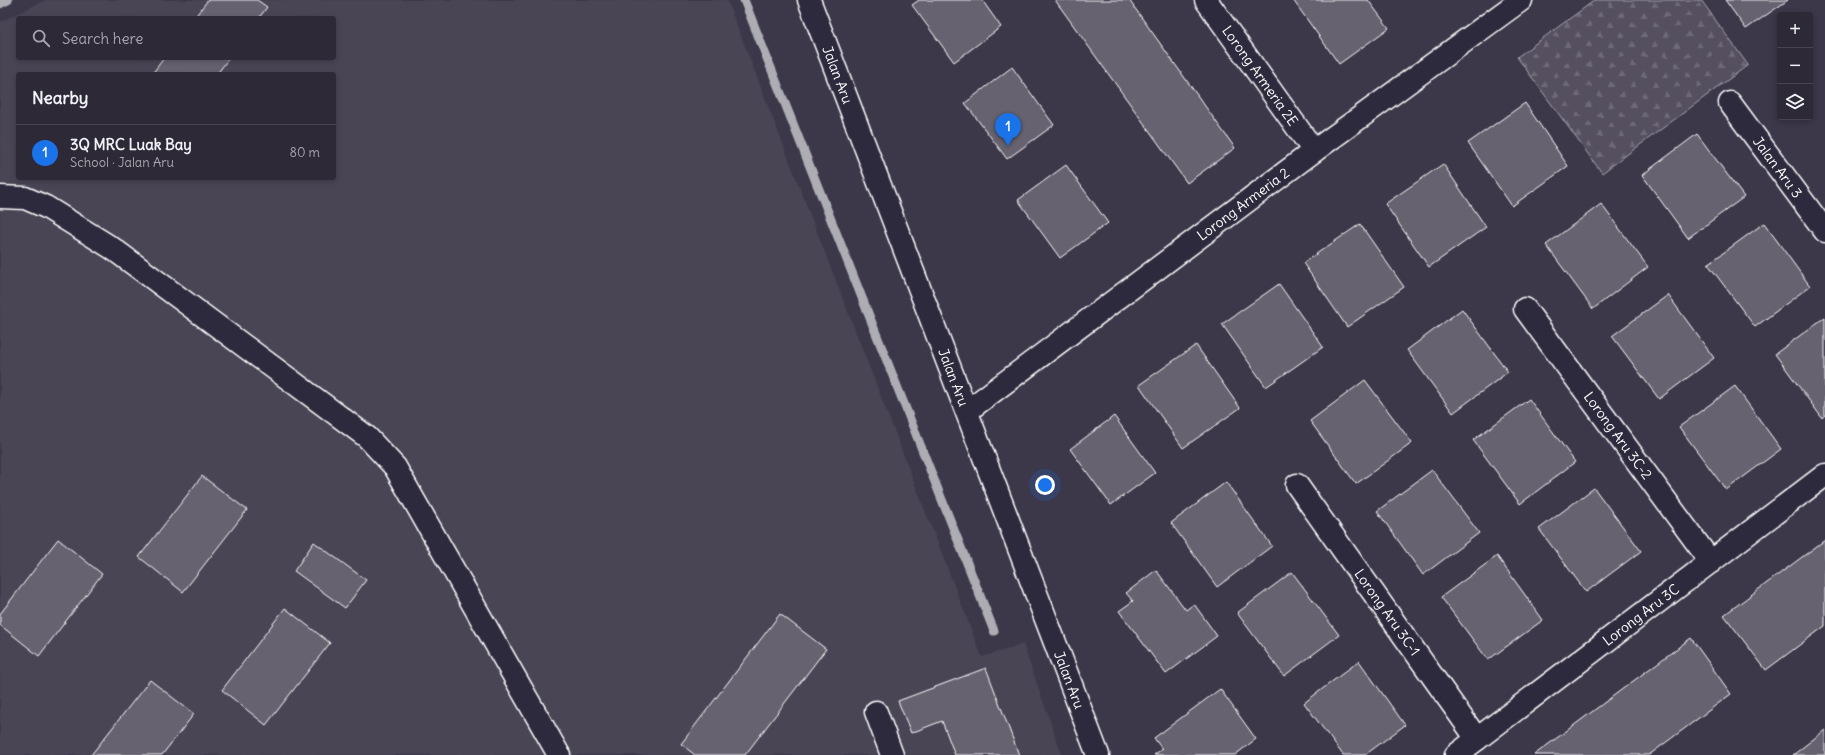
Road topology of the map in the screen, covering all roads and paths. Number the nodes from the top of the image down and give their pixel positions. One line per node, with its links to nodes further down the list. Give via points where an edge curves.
1 (809, 0): 9 (street, Jalan Aru)
2 (1206, 0): 5 (street, Lorong Armeria 2E)
3 (1521, 0): 5 (street, Lorong Armeria 2)
4 (1730, 102): 7 (street, Jalan Aru 3)
5 (1314, 151): 9 (street, Lorong Armeria 2)
6 (0, 197): 15 (street, via 25,198 46,207 112,248 367,437 395,467)
7 (1825, 231)
8 (1525, 309): 12 (street, Lorong Aru 3C-2)
9 (967, 412): 17 (street, Jalan Aru)
10 (1825, 475): 12 (street, Lorong Aru 3C)
11 (1297, 485): 14 (street, Lorong Aru 3C-1)
12 (1711, 562): 14 (street, Lorong Aru 3C)
13 (876, 712): 16 (street)
14 (1477, 739): 18 (street, Lorong Aru 3C)
15 (559, 755)
16 (892, 755)
17 (1098, 755)
18 (1456, 755)

